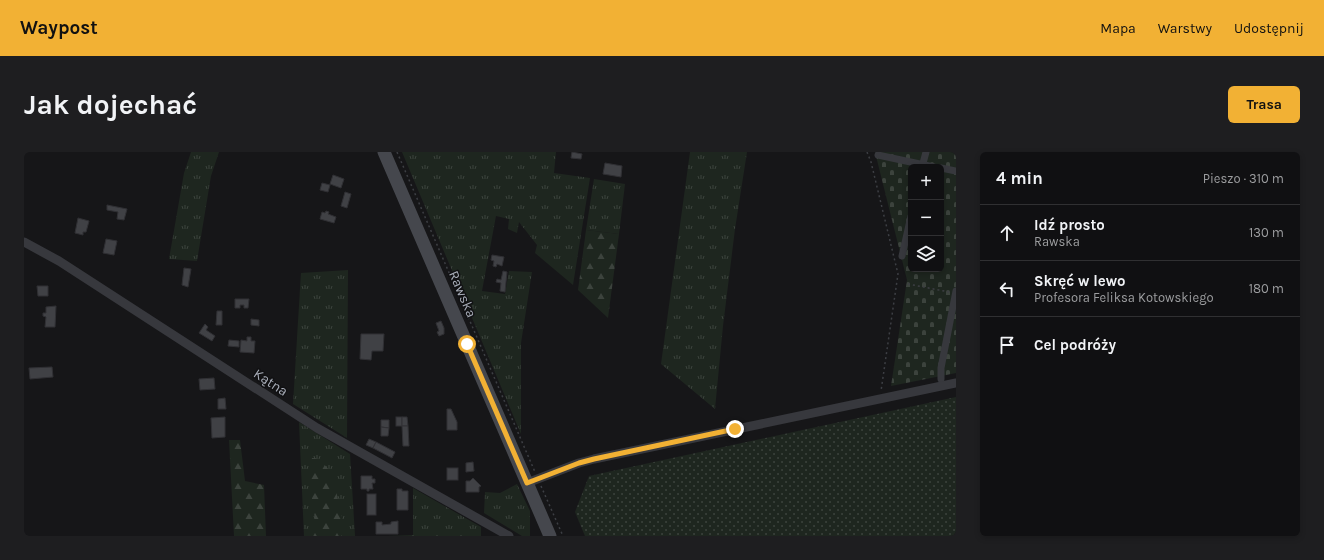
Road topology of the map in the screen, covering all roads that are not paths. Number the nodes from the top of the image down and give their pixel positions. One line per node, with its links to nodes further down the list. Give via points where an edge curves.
1 (384, 152): 14 (main road, Rawska)
2 (926, 152): 5 (street)
3 (878, 155): 4 (street)
4 (914, 164)
5 (923, 164)
6 (944, 169): 7 (street)
7 (956, 172)
8 (908, 229): 10 (street)
9 (24, 242): 15 (street, Kątna, via 65,265 317,428)
10 (902, 256)
11 (956, 292): 12 (street, via 941,368)
12 (941, 380)
13 (956, 382): 14 (street, via 594,459)
14 (532, 481): 16 (main road, Rawska)
15 (509, 536)
16 (550, 536)

